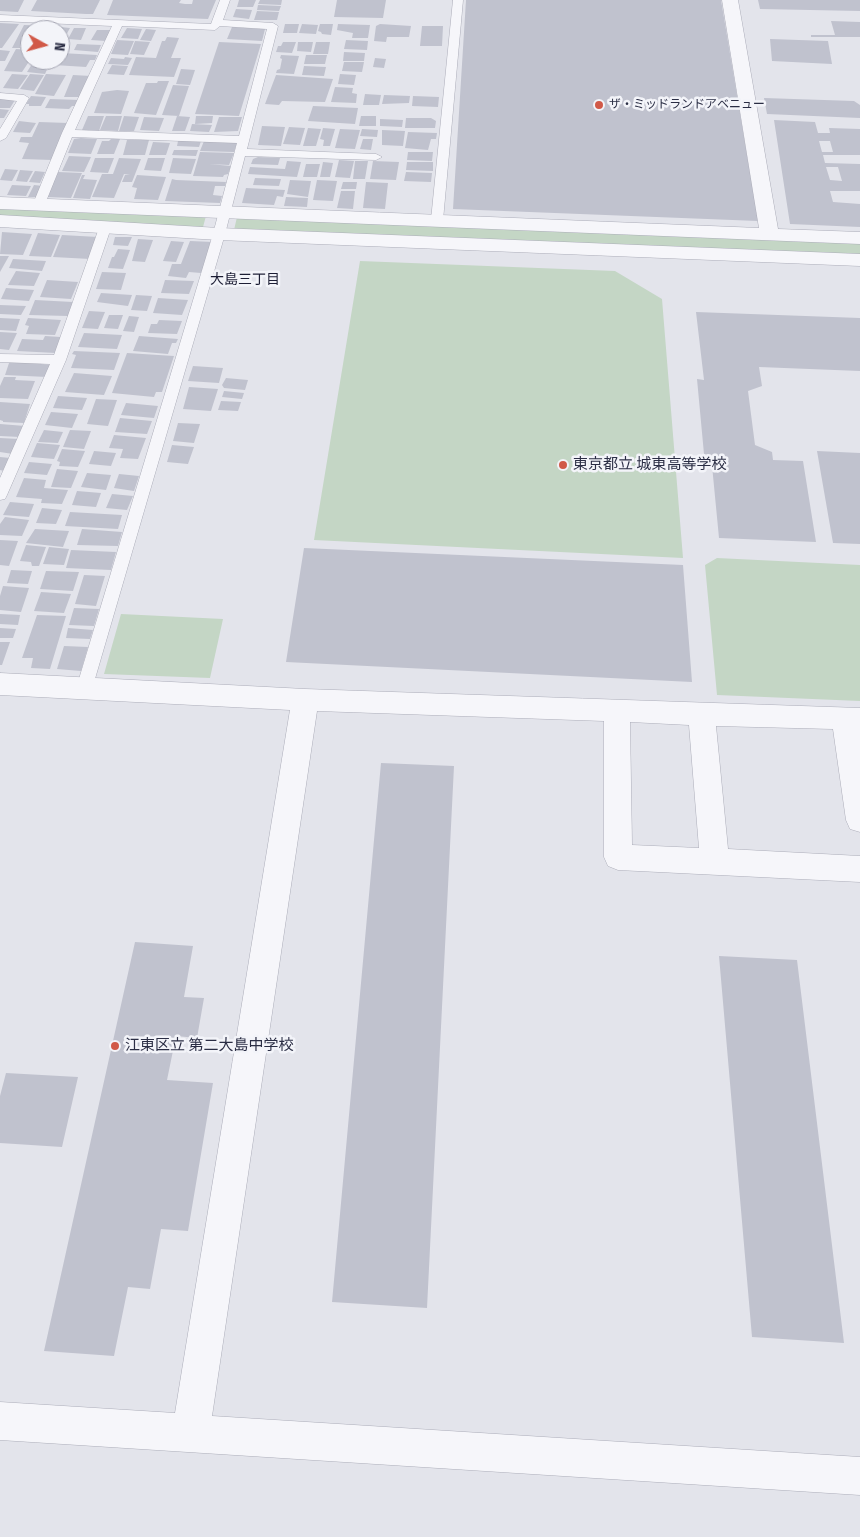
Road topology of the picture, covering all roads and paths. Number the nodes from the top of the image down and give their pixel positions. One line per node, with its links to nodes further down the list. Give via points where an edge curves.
1 (226, 0): 6 (lane)
2 (458, 0): 15 (lane)
3 (730, 0): 18 (street)
4 (0, 18): 5 (lane)
5 (118, 23): 6 (lane, via 215,27); 8 (lane)
6 (217, 23): 10 (lane, via 273,26)
7 (0, 96): 9 (lane, via 24,98)
8 (68, 133): 10 (lane); 13 (lane)
9 (0, 138)
10 (242, 146): 11 (lane); 14 (lane)
11 (376, 157)
12 (0, 203): 13 (street)
13 (39, 204): 14 (street)
14 (225, 212): 15 (street); 19 (lane)
15 (437, 220): 18 (street)
16 (0, 222): 17 (street)
17 (105, 228): 19 (street); 23 (lane)
18 (769, 233): 20 (street)
19 (219, 234): 21 (street); 26 (lane)
20 (860, 238)
21 (860, 260)
22 (0, 358): 23 (lane)
23 (59, 360): 24 (lane)
24 (0, 496)
25 (0, 684): 26 (street)
26 (84, 689): 27 (street)
27 (305, 700): 28 (street); 35 (street)
28 (617, 710): 29 (street); 32 (street, via 618,857)
29 (701, 716): 30 (street); 32 (street)
30 (852, 719): 31 (street)
31 (860, 820)
32 (715, 862): 33 (street)
33 (860, 869)
34 (0, 1420): 35 (street)
35 (191, 1432): 36 (street)
36 (860, 1476)

